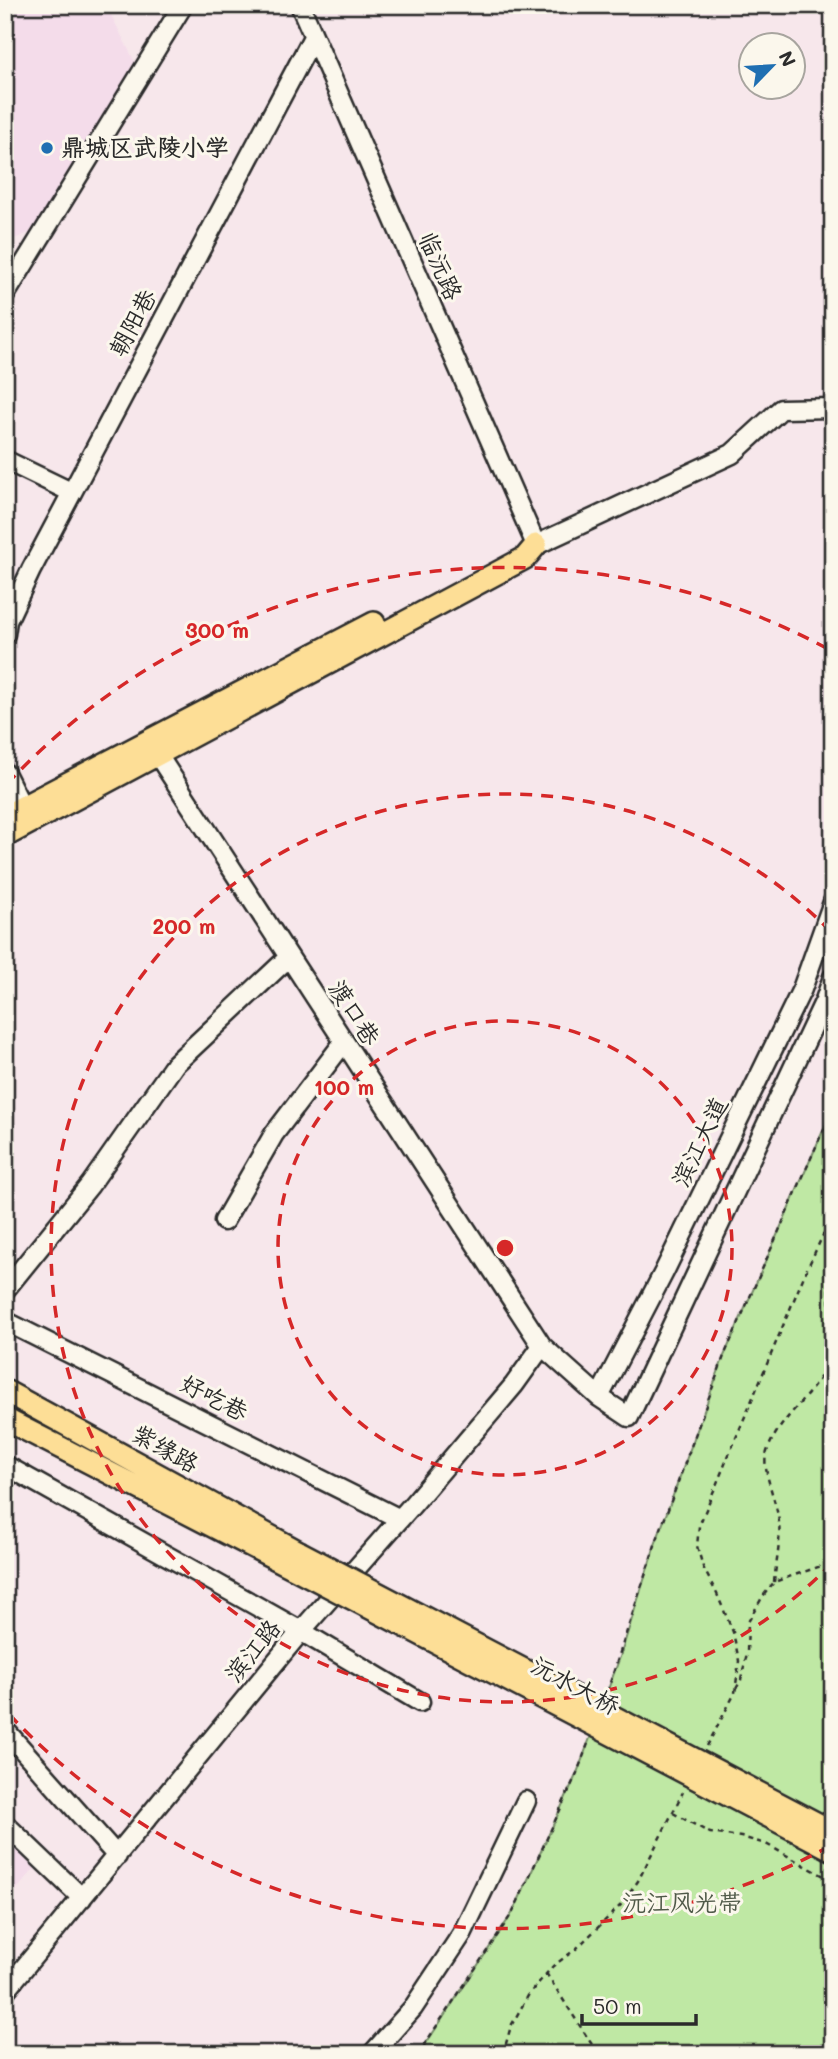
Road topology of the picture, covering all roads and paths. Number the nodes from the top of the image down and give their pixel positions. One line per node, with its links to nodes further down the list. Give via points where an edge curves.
1 (183, 5): 4 (street)
2 (300, 5): 3 (street, 临沅路)
3 (313, 37): 7 (street, 朝阳巷); 8 (street, 临沅路)
4 (5, 295)
5 (833, 408): 8 (street, via 781,409 732,454)
6 (5, 460): 7 (street)
7 (71, 492): 9 (street, 朝阳巷, via 7,621)
8 (536, 545): 10 (main road, via 519,547)
9 (5, 634)
10 (153, 748): 12 (main road); 15 (street, 渡口巷)
11 (5, 773): 12 (street)
12 (19, 815): 13 (main road)
13 (5, 836)
14 (833, 902): 26 (street, 滨江大道, via 802,989)
15 (289, 957): 17 (street, 渡口巷); 22 (street, via 175,1064 90,1185)
16 (833, 977): 26 (street, 渡口巷, via 629,1417)
17 (344, 1042): 20 (street, via 274,1134); 24 (street, 渡口巷)
18 (833, 1108): 35 (path, via 724,1356)
19 (833, 1214): 34 (path, via 699,1526 703,1567 733,1632 739,1661)
20 (224, 1221)
21 (833, 1250): 32 (path, via 828,1282 832,1316 829,1357 815,1385 776,1431 765,1458 780,1524)
22 (5, 1290)
23 (5, 1321): 29 (street, 好吃巷)
24 (542, 1346): 26 (street, 渡口巷); 29 (street, 滨江路)
25 (5, 1391): 30 (main road, 紫缘路)
26 (599, 1397)
27 (5, 1419): 30 (main road, 紫缘路)
28 (5, 1465): 33 (street)
29 (400, 1519): 33 (street, 滨江路)
30 (296, 1560): 44 (main road, 沅水大桥, bridge); 45 (main road, 沅水大桥, bridge)
31 (833, 1562): 32 (path)
32 (774, 1582): 34 (path, via 748,1622 747,1653)
33 (301, 1631): 36 (street); 46 (street, 滨江路)
34 (735, 1692): 39 (path)
35 (606, 1696)
36 (420, 1702)
37 (5, 1730): 46 (street)
38 (592, 1734): 52 (path, via 513,1912)
39 (704, 1752)
40 (685, 1788): 42 (path)
41 (526, 1801): 51 (street, via 462,1934 413,2008)
42 (673, 1813): 47 (path, via 710,1833 766,1844); 49 (path, via 624,1903)
43 (5, 1824): 48 (street)
44 (833, 1832)
45 (833, 1850)
46 (117, 1856): 48 (street, 滨江路)
47 (833, 1881)
48 (82, 1898): 50 (street, 滨江路)
49 (546, 1973): 53 (path, via 511,2026); 54 (path)
50 (5, 1991)
51 (372, 2054)
52 (418, 2054)
53 (503, 2054)
54 (598, 2054)

